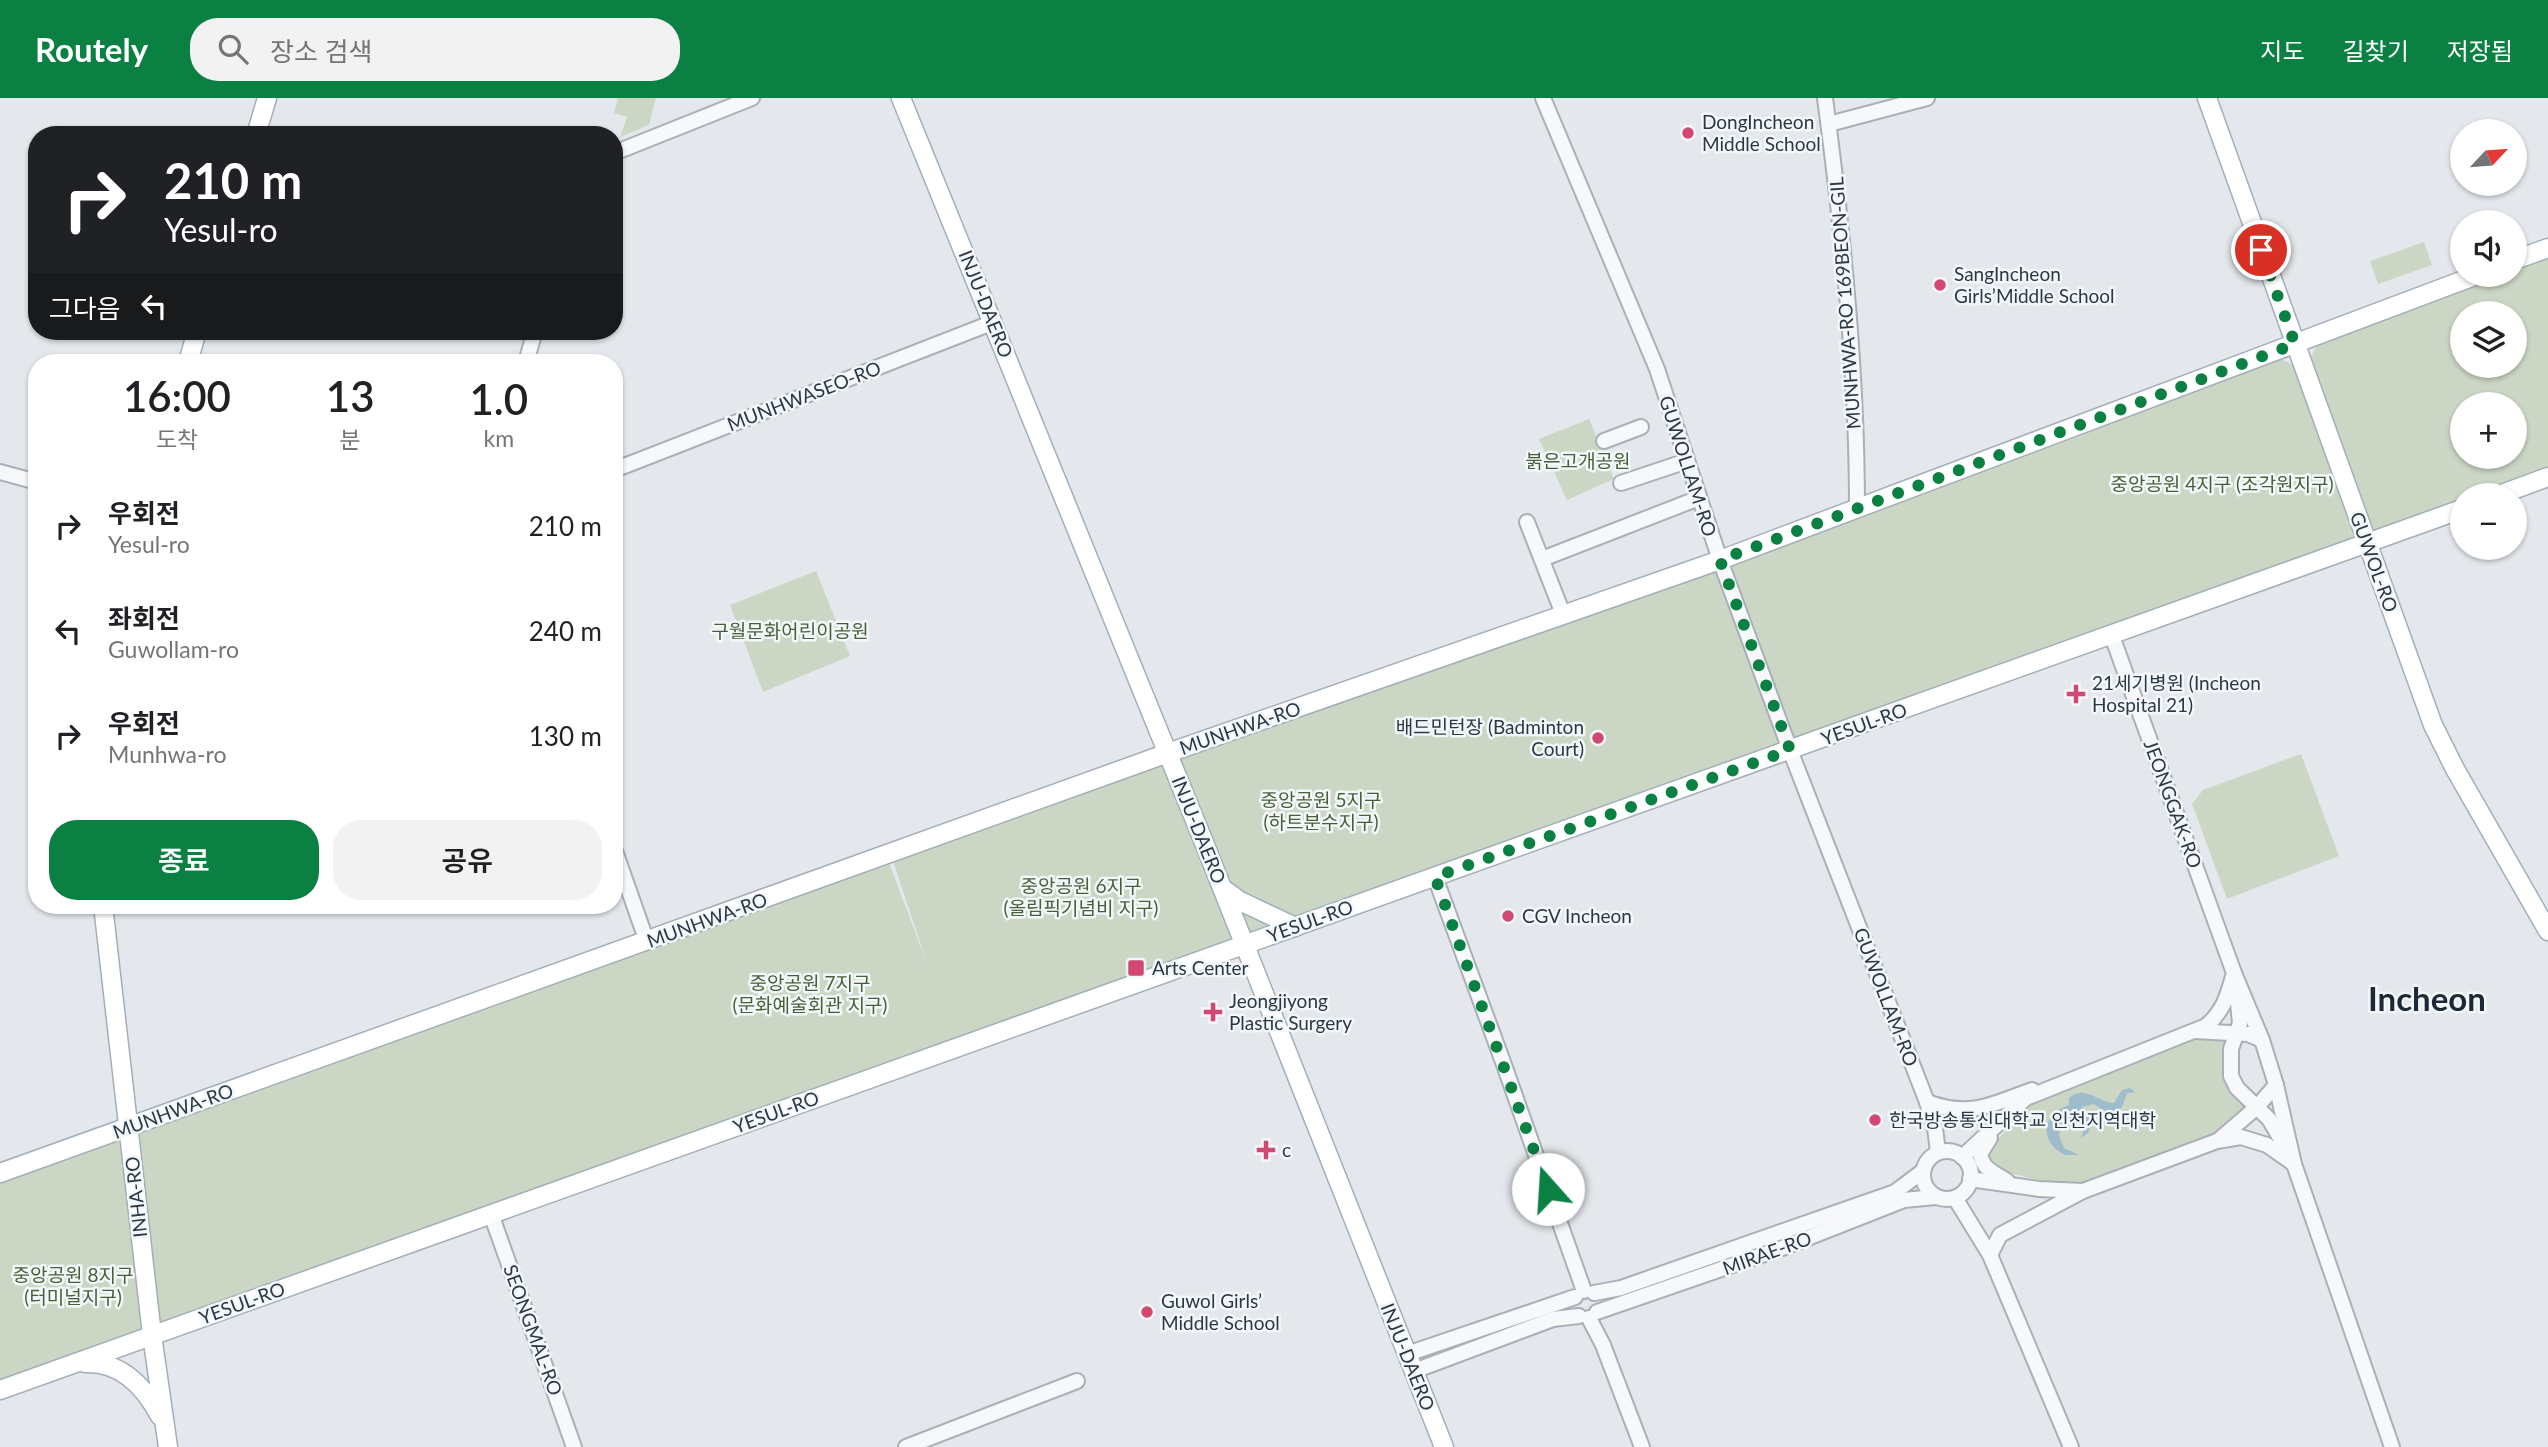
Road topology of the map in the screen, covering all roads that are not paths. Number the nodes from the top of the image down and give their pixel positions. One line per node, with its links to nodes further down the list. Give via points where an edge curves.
1 (267, 98): 9 (main road)
2 (752, 98): 10 (street)
3 (901, 98): 14 (main road, INJU-DAERO)
4 (1543, 98): 18 (street, GUWOLLAM-RO, via 1657,369)
5 (1825, 98): 8 (street, MUNHWA-RO 169BEON-GIL)
6 (1927, 98): 8 (street)
7 (2207, 98): 15 (main road, GUWOL-RO)
8 (1829, 124): 26 (street, MUNHWA-RO 169BEON-GIL, via 1852,359)
9 (259, 126)
10 (623, 149)
11 (2548, 248): 12 (main road)
12 (2527, 256)
13 (2450, 285): 15 (main road, MUNHWA-RO)
14 (994, 322): 19 (street, MUNHWASEO-RO); 35 (main road, INJU-DAERO)
15 (2295, 344): 26 (main road, MUNHWA-RO); 29 (main road, GUWOL-RO)
16 (1641, 427): 17 (street)
17 (1604, 441)
18 (1687, 461): 23 (street); 25 (street, GUWOLLAM-RO)
19 (623, 466)
20 (0, 472): 22 (street)
21 (2548, 477): 24 (main road)
22 (28, 480)
23 (1621, 483)
24 (2527, 485)
25 (1699, 498): 30 (street); 31 (street, GUWOLLAM-RO)
26 (1857, 509): 31 (main road, MUNHWA-RO)
27 (2450, 513): 29 (main road, YESUL-RO)
28 (1527, 522): 30 (street)
29 (2367, 544): 33 (main road, YESUL-RO); 41 (main road, GUWOL-RO, via 2433,725)
30 (1542, 559): 32 (street)
31 (1720, 560): 32 (main road, MUNHWA-RO); 34 (street, GUWOLLAM-RO)
32 (1563, 614): 35 (main road, MUNHWA-RO)
33 (2112, 636): 34 (main road, YESUL-RO); 44 (street, JEONGGAK-RO)
34 (1790, 750): 37 (main road, YESUL-RO); 50 (street, GUWOLLAM-RO)
35 (1168, 753): 38 (main road, INJU-DAERO); 42 (main road, MUNHWA-RO)
36 (623, 874): 42 (street)
37 (1435, 877): 40 (main road, YESUL-RO); 67 (street)
38 (1222, 888): 40 (main road); 43 (main road, INJU-DAERO)
39 (104, 914): 53 (main road, INHA-RO)
40 (1295, 927): 43 (main road, YESUL-RO)
41 (2548, 931)
42 (647, 942): 53 (main road, MUNHWA-RO)
43 (1245, 945): 65 (main road, YESUL-RO); 70 (main road, INJU-DAERO)
44 (2234, 973): 45 (street, via 2217,1017); 46 (street, JEONGGAK-RO); 47 (street, JEONGGAK-RO)
45 (2193, 1031): 46 (street); 49 (street)
46 (2238, 1034): 47 (street); 51 (street, JEONGGAK-RO, via 2231,1049 2231,1076)
47 (2262, 1040): 48 (street, JEONGGAK-RO)
48 (2276, 1085): 51 (street); 57 (street, JEONGGAK-RO)
49 (2047, 1089): 50 (street, via 2035,1088 1974,1111 1948,1110); 52 (street, via 2026,1098)
50 (1927, 1102): 55 (street, GUWOLLAM-RO)
51 (2258, 1107): 54 (street); 57 (street, JEONGGAK-RO)
52 (1997, 1124): 56 (street); 61 (street, via 1980,1154 1982,1163)
53 (128, 1126): 59 (main road, MUNHWA-RO); 69 (main road, INHA-RO)
54 (2217, 1141): 57 (street, via 2251,1138); 62 (street)
55 (1938, 1152): 56 (street, via 1951,1151); 58 (street)
56 (1962, 1157): 60 (street)
57 (2294, 1164): 81 (street)
58 (1923, 1171): 63 (street, via 1924,1183); 67 (street, MIRAE-RO, via 1895,1192 1621,1288)
59 (0, 1173)
60 (1970, 1179): 61 (street); 64 (street, via 1965,1191)
61 (2014, 1186): 62 (street)
62 (2083, 1191): 66 (street, via 2000,1235)
63 (1936, 1197): 64 (street); 68 (street, MIRAE-RO, via 1904,1200)
64 (1955, 1198): 66 (street)
65 (491, 1214): 69 (main road, YESUL-RO); 76 (street, SEONGMAL-RO)
66 (1990, 1255): 80 (street)
67 (1584, 1294): 68 (street, via 1573,1307); 68 (street, via 1600,1302); 70 (street, MIRAE-RO)
68 (1588, 1315): 70 (street, MIRAE-RO, via 1553,1319); 79 (street)
69 (152, 1335): 71 (main road, YESUL-RO); 74 (main road, INHA-RO)
70 (1411, 1363): 78 (main road, INJU-DAERO)
71 (64, 1367): 73 (main road, YESUL-RO); 74 (main road, via 102,1363 120,1370 144,1391)
72 (1077, 1381): 77 (street)
73 (0, 1390)
74 (164, 1425): 75 (main road, INHA-RO)
75 (168, 1447)
76 (574, 1447)
77 (906, 1447)
78 (1444, 1447)
79 (1642, 1447)
80 (2071, 1447)
81 (2392, 1447)

